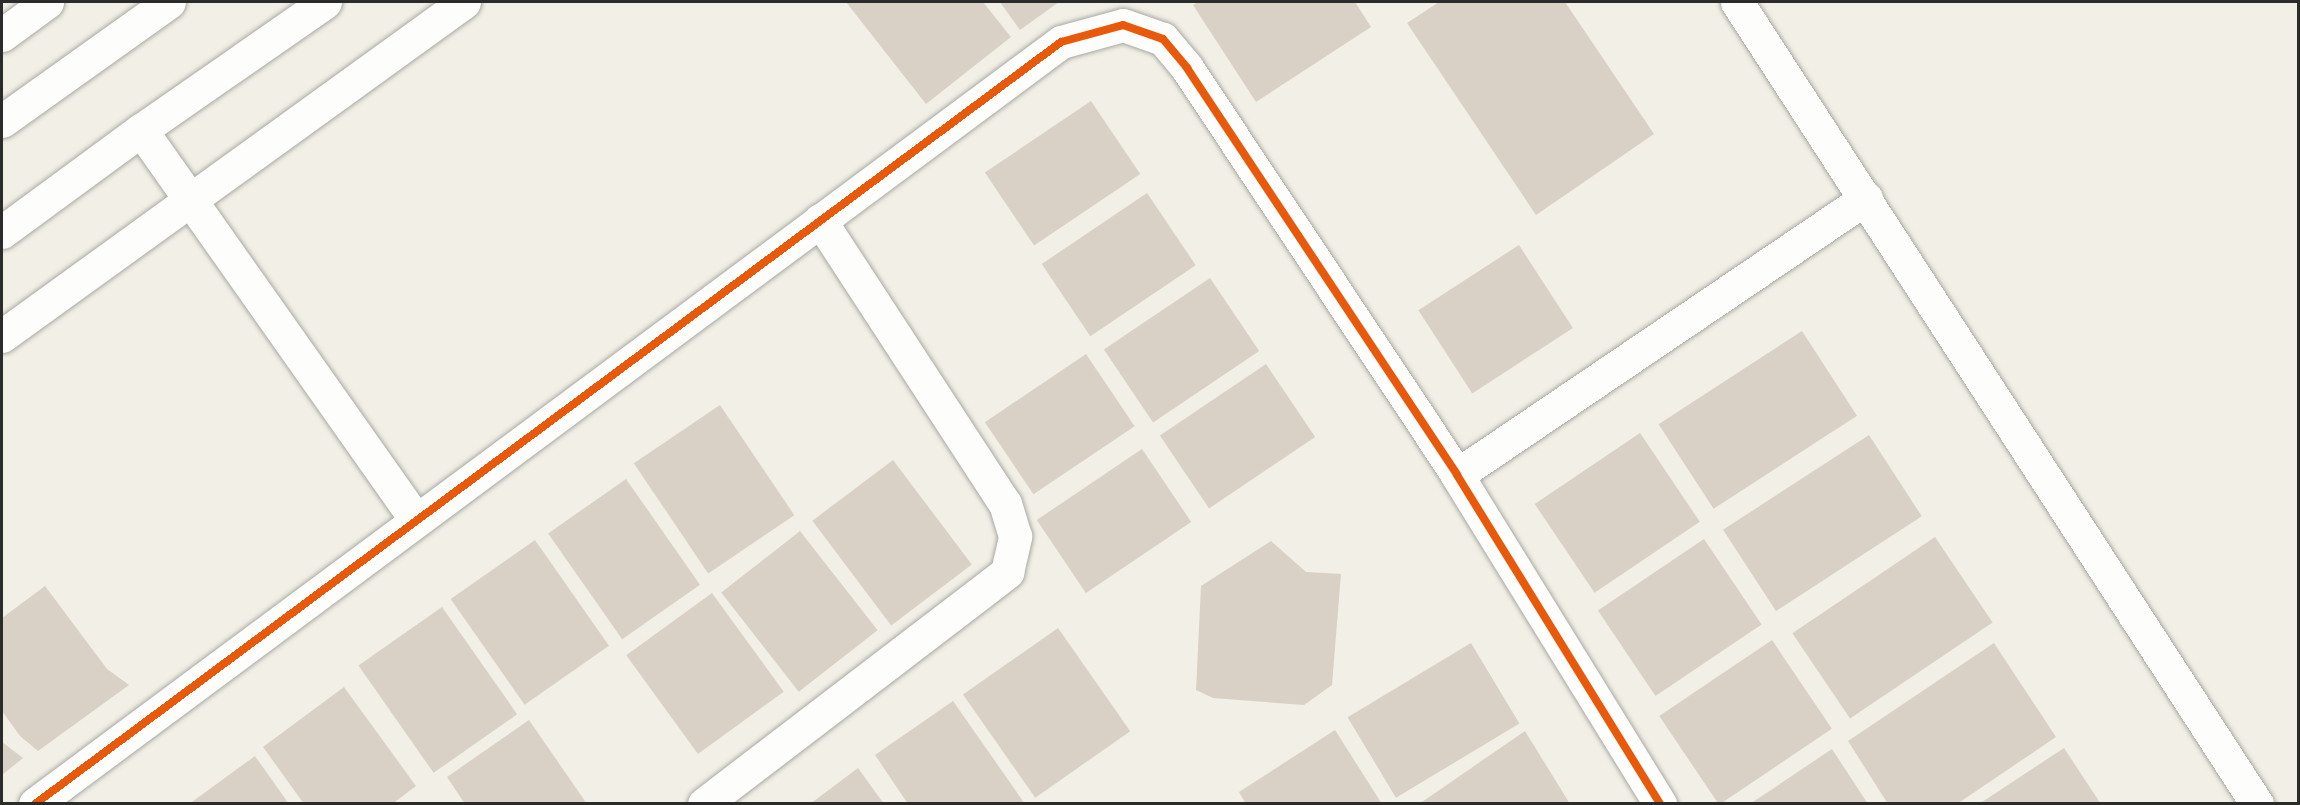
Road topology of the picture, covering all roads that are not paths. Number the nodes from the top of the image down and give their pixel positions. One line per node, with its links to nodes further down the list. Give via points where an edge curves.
1 (47, 2): 6 (street)
2 (169, 2): 7 (street)
3 (325, 2): 8 (street)
4 (464, 2): 10 (street)
5 (1737, 2): 9 (street)
6 (2, 35)
7 (2, 121)
8 (141, 130): 10 (street); 12 (street)
9 (1866, 198): 14 (street); 19 (street)
10 (191, 200): 13 (street); 15 (street)
11 (820, 220): 14 (street, via 1060,42 1123,25 1163,39 1187,68); 15 (street); 17 (street, via 1005,504 1015,536 1007,572)
12 (2, 232)
13 (2, 336)
14 (1457, 475): 18 (street)
15 (416, 520): 16 (street)
16 (35, 804)
17 (704, 804)
18 (1660, 804)
19 (2257, 804)

